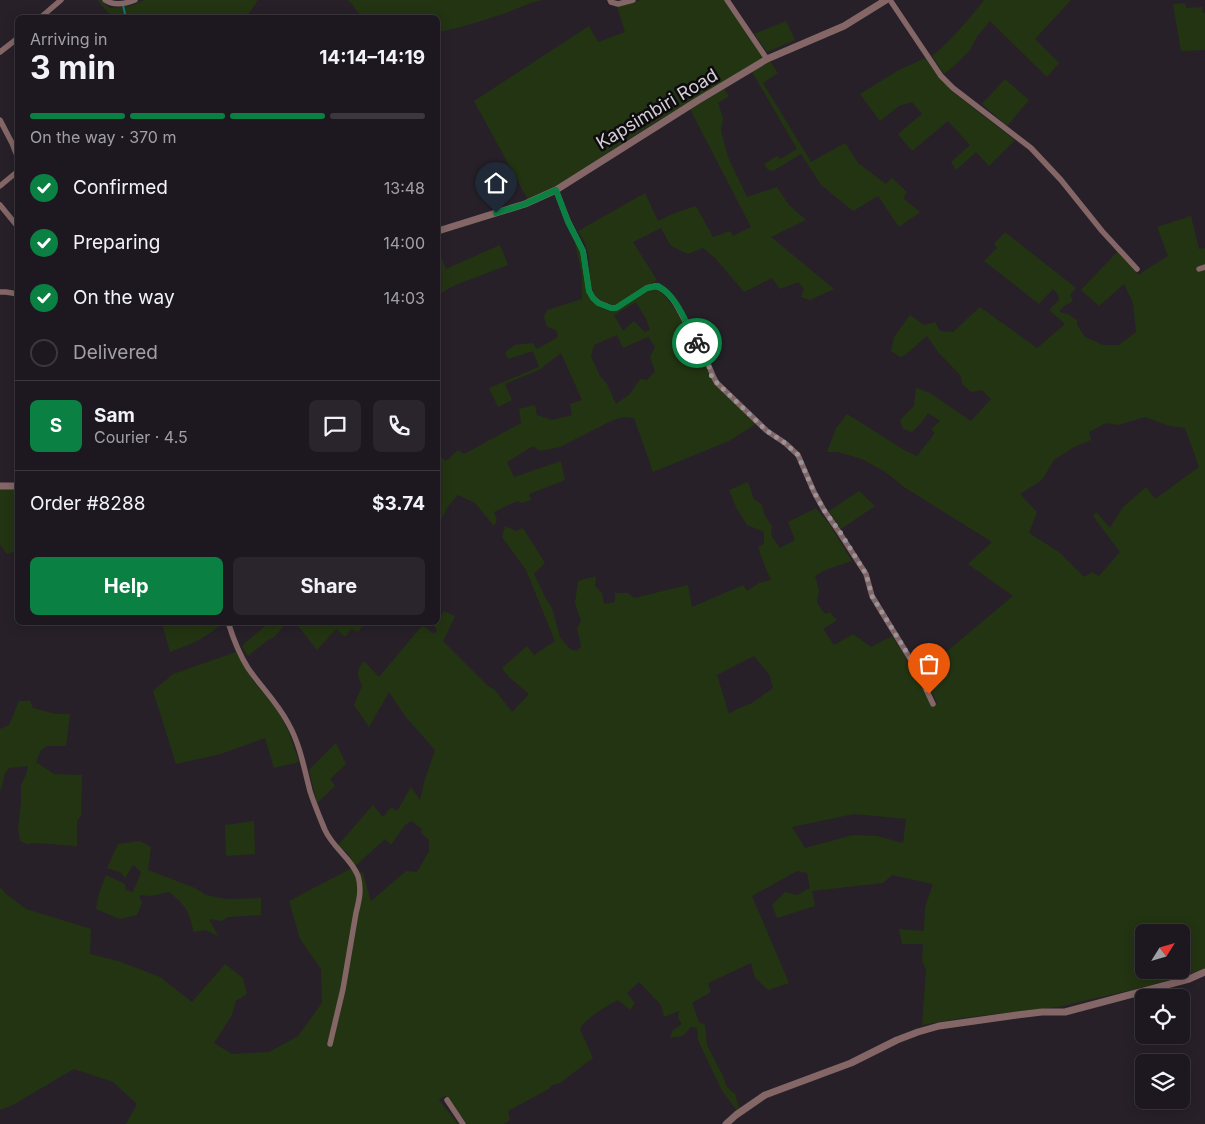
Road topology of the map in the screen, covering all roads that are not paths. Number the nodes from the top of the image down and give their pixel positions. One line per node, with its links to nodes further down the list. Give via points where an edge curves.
1 (62, 0): 8 (street)
2 (105, 0): 3 (street, via 120,4)
3 (135, 0)
4 (610, 0): 5 (street, via 618,4)
5 (633, 0)
6 (727, 0): 11 (street)
7 (888, 0): 11 (street, Kapsimbiri Road, via 844,26); 20 (street, via 941,76 1031,148)
8 (44, 15)
9 (15, 40): 10 (street)
10 (0, 52)
11 (768, 59): 16 (street, Kapsimbiri Road)
12 (0, 120): 13 (street)
13 (15, 152)
14 (15, 174): 15 (street)
15 (0, 186)
16 (556, 190): 19 (street, Kapsimbiri Road, via 525,204); 26 (street, via 583,251 593,298 598,303 616,308 650,287 658,286 664,290 683,315 717,383 767,431 798,455 814,492 866,574 872,596 917,670)
17 (0, 205): 18 (street)
18 (15, 223)
19 (440, 230)
20 (1137, 268)
21 (0, 292): 22 (street)
22 (15, 294)
23 (0, 486): 24 (street)
24 (15, 486)
25 (229, 625): 28 (street, via 247,666 290,726 310,793 326,832 358,876 360,898)
26 (933, 704)
27 (1205, 972): 31 (street, via 1190,979 1065,1012 998,1017 918,1032 851,1063 764,1095)
28 (330, 1044)
29 (447, 1100): 30 (street)
30 (463, 1124)
31 (726, 1124)

